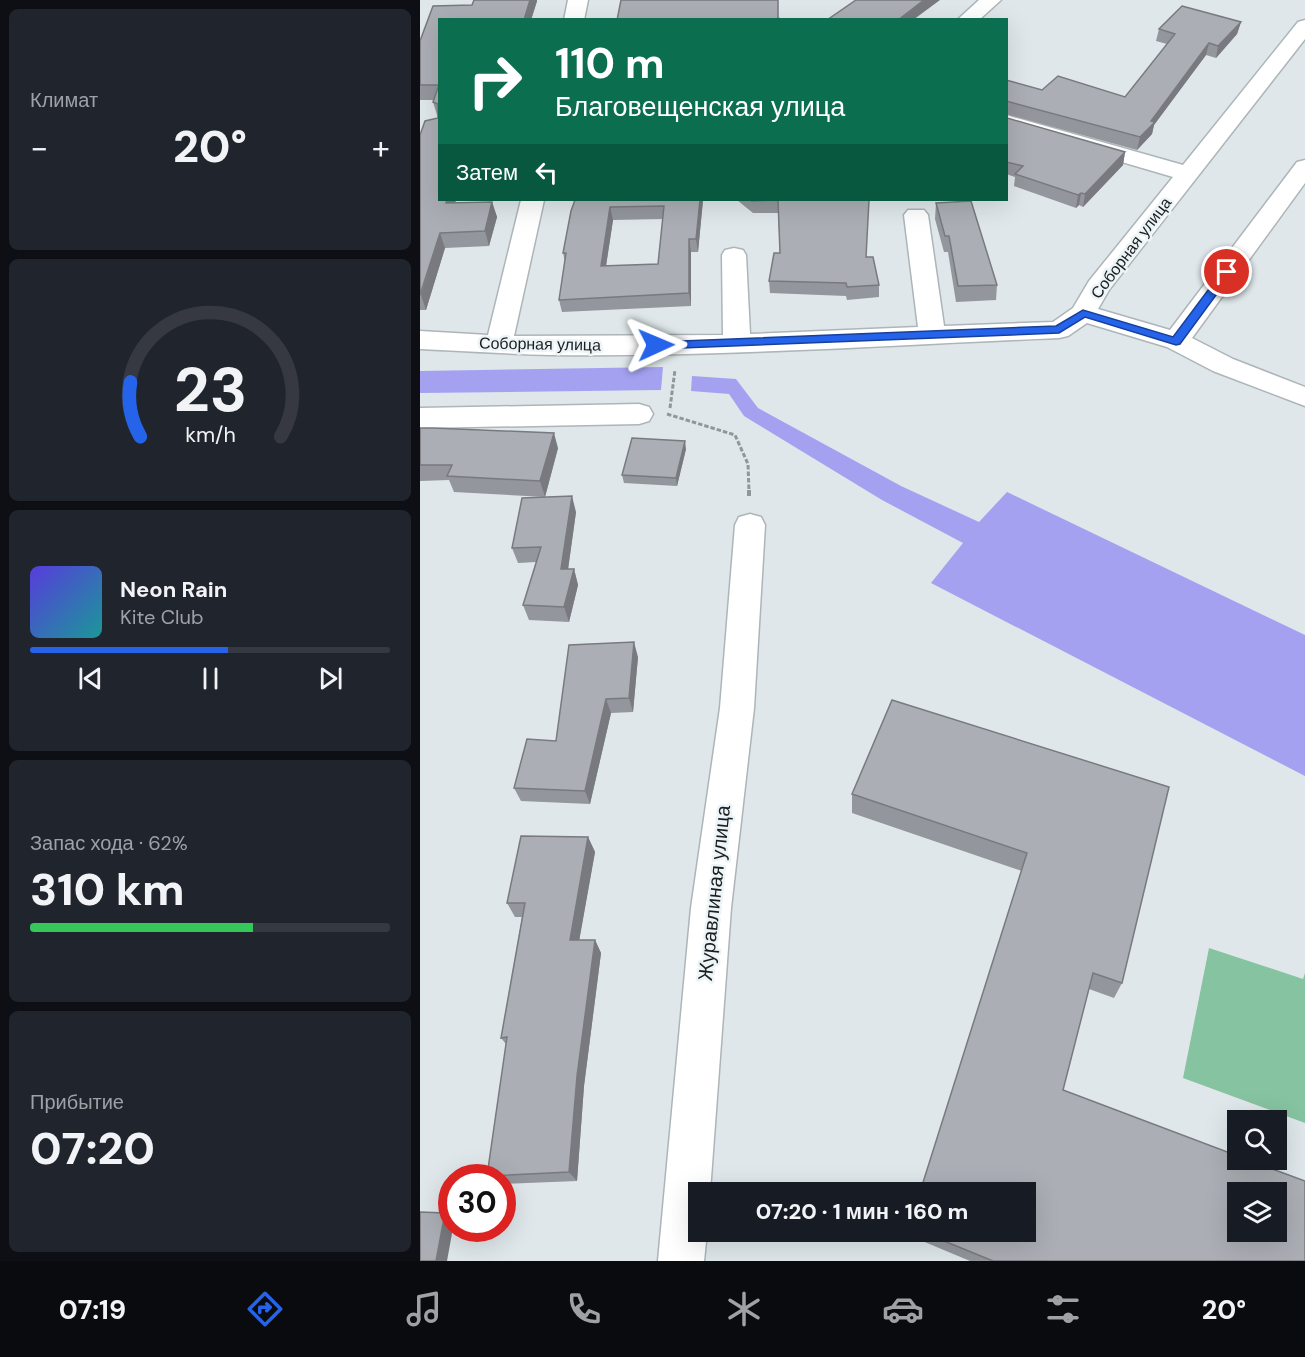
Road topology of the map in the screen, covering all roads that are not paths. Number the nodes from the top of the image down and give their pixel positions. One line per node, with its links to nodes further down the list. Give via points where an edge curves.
1 (578, 0): 3 (street)
2 (991, 0): 4 (street)
3 (574, 18)
4 (968, 18)
5 (1305, 27): 8 (street, Соборная улица)
6 (1008, 121): 8 (street)
7 (1305, 167): 15 (street)
8 (1188, 174): 12 (street, Соборная улица, via 1098,287)
9 (532, 201): 17 (street)
10 (916, 215): 13 (street)
11 (735, 255): 16 (street)
12 (1083, 313): 13 (street, Соборная улица, via 1059,330); 15 (street)
13 (932, 336): 16 (street, Соборная улица)
14 (420, 340): 17 (street, Соборная улица)
15 (1176, 341): 18 (street, via 1222,365)
16 (737, 343): 17 (street, Соборная улица)
17 (499, 344)
18 (1305, 397)
19 (639, 414): 20 (street)
20 (420, 418)
21 (750, 525): 22 (street, Журавлиная улица, via 737,708 711,908)
22 (681, 1261)

